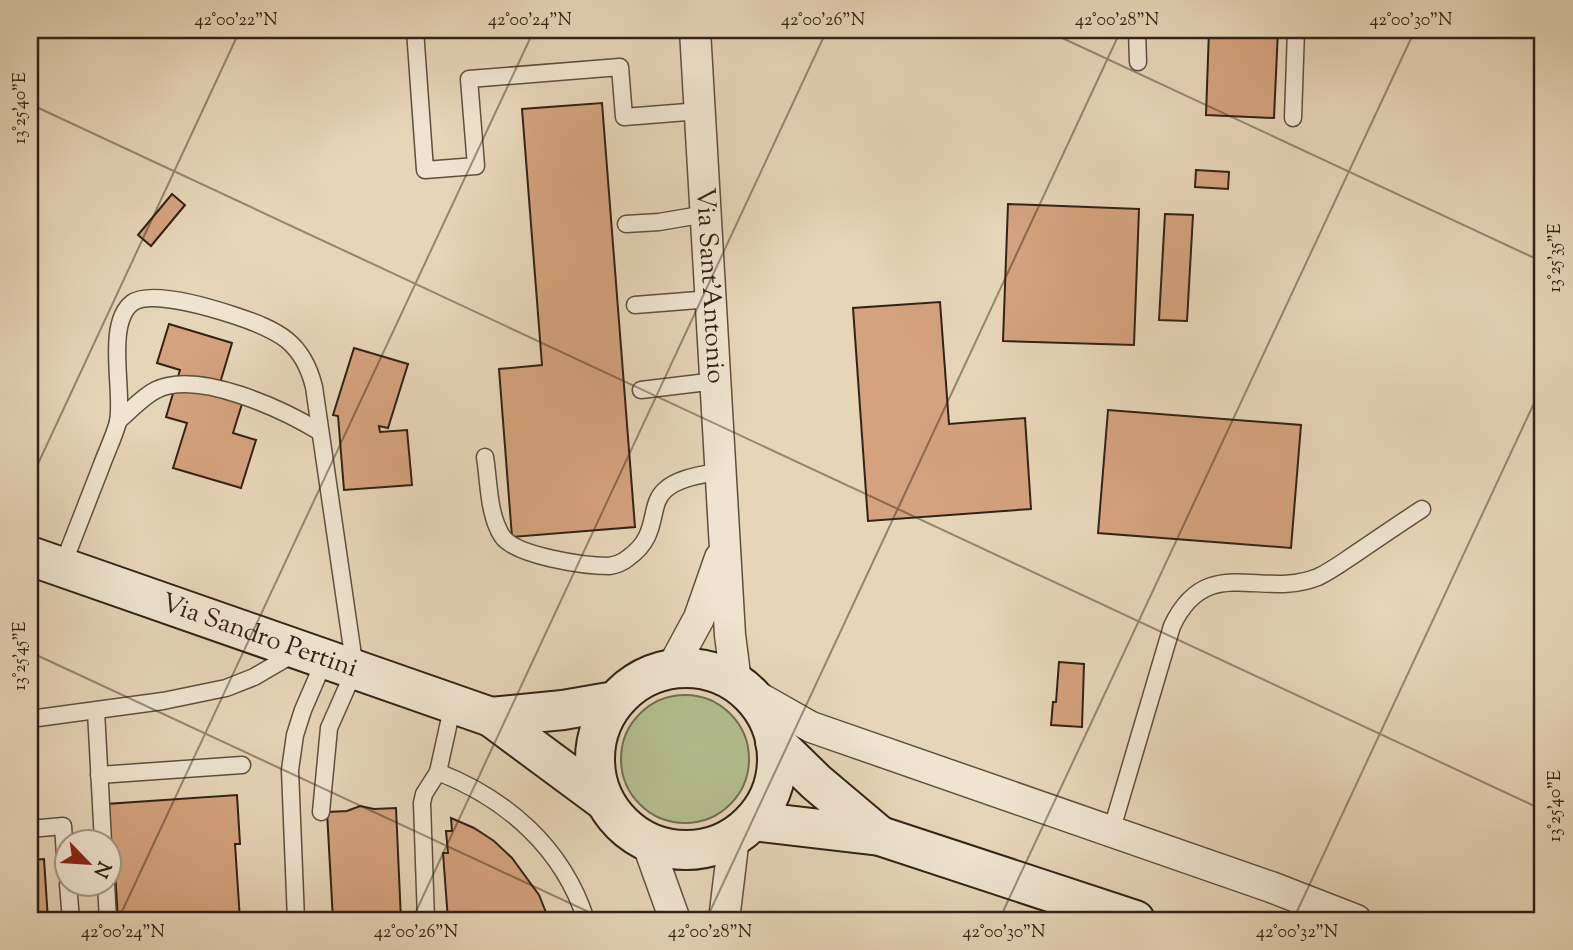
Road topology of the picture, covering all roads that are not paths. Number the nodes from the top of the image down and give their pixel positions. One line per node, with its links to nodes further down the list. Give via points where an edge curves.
1 (415, 30): 6 (lane, via 425,170 476,166 469,79 620,67 624,117)
2 (695, 30): 6 (street, Via Sant'Antonio)
3 (1137, 30): 5 (lane)
4 (1296, 30): 7 (lane)
5 (1138, 62)
6 (699, 111): 8 (street, Via Sant'Antonio)
7 (1293, 118)
8 (706, 214): 9 (lane); 10 (street, Via Sant'Antonio)
9 (625, 224)
10 (711, 299): 11 (lane); 12 (street, Via Sant'Antonio)
11 (635, 305)
12 (716, 382): 13 (lane); 17 (street, Via Sant'Antonio)
13 (641, 390)
14 (118, 421): 15 (lane, via 157,389 203,386 254,400); 15 (lane, via 122,318 139,299 159,298 230,314 288,340 311,373); 20 (lane)
15 (320, 432): 21 (lane)
16 (485, 457): 17 (lane, via 494,515 504,539 529,552 610,566 621,564 640,549 666,488)
17 (721, 471): 19 (street, Via Sant'Antonio)
18 (1422, 509): 39 (lane, via 1321,576 1293,583 1218,584 1194,593 1185,602 1172,626)
19 (725, 541): 22 (street, Via Sant'Antonio, via 699,618); 23 (street, Via Sant'Antonio, via 731,653)
20 (46, 562): 21 (main road, Via Sandro Pertini)
21 (326, 659): 25 (main road, Via Sandro Pertini); 26 (lane, via 163,701); 34 (lane, via 329,728); 46 (lane, via 303,710 290,770)
22 (672, 668): 23 (main road, via 713,671); 24 (main road, via 650,674)
23 (742, 687): 29 (main road, via 761,707); 39 (street, via 811,727)
24 (615, 701): 27 (main road, Via Sandro Pertini); 33 (main road, via 601,723 594,749 595,775)
25 (453, 704): 27 (main road, Via Sandro Pertini); 31 (lane)
26 (96, 711): 28 (lane); 32 (lane)
27 (491, 717): 33 (main road, Via Sandro Pertini)
28 (30, 719)
29 (775, 742): 38 (main road, via 771,792); 40 (main road)
30 (242, 765): 32 (lane)
31 (438, 772): 47 (lane, via 422,803); 48 (lane, via 489,796 524,823 563,869)
32 (99, 775): 36 (lane)
33 (603, 800): 41 (main road, via 622,824)
34 (321, 812)
35 (63, 828): 37 (lane)
36 (102, 828)
37 (30, 829)
38 (744, 829): 40 (main road); 41 (main road, via 714,846 691,851); 50 (street)
39 (1111, 832): 52 (street)
40 (880, 836): 51 (main road)
41 (647, 842): 49 (street)
42 (69, 898): 44 (lane)
43 (107, 898): 45 (lane)
44 (71, 920)
45 (108, 920)
46 (296, 920)
47 (426, 920)
48 (586, 920)
49 (675, 920)
50 (724, 920)
51 (1135, 920)
52 (1356, 920)

